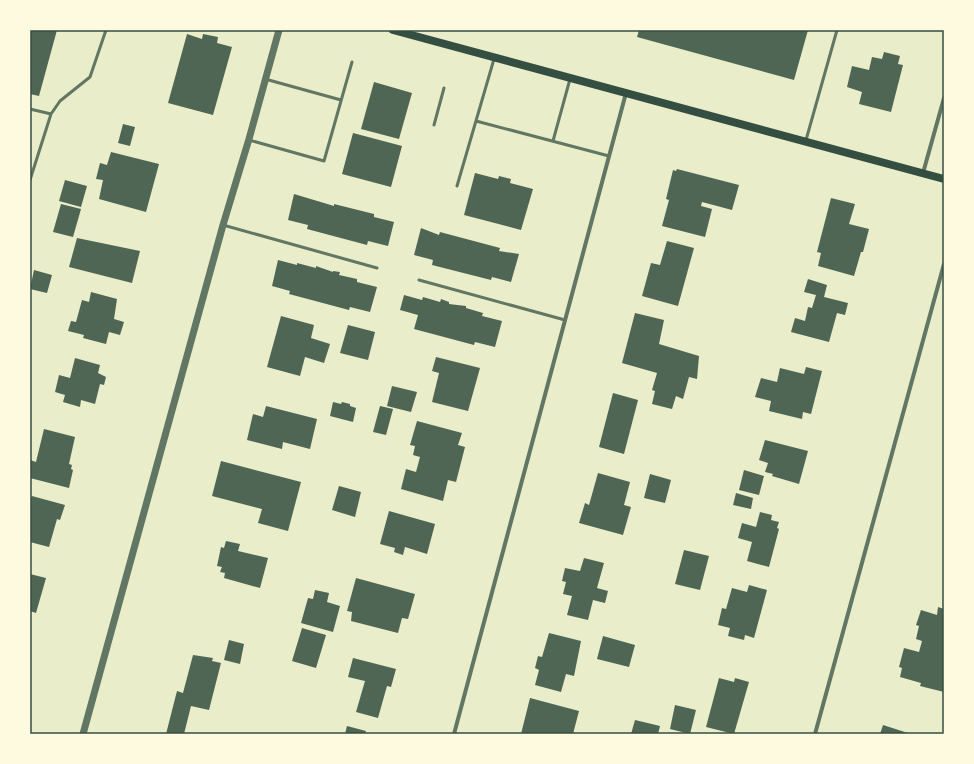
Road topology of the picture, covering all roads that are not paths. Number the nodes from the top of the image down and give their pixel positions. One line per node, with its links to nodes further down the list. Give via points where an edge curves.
1 (106, 30): 14 (lane, via 90,77 60,102)
2 (278, 30): 8 (street)
3 (393, 30): 5 (main road)
4 (837, 30): 19 (lane)
5 (495, 57): 7 (main road); 15 (lane)
6 (352, 62): 12 (lane)
7 (570, 77): 10 (main road); 18 (lane)
8 (265, 79): 12 (lane); 17 (street)
9 (444, 88): 16 (lane)
10 (626, 93): 19 (main road); 20 (street)
11 (944, 98): 21 (street)
12 (342, 100): 17 (lane, via 324,161)
13 (30, 109): 14 (lane)
14 (50, 114): 23 (lane)
15 (476, 121): 18 (lane); 24 (lane)
16 (434, 125)
17 (249, 139): 25 (street)
18 (553, 141): 20 (lane)
19 (806, 141): 21 (main road)
20 (609, 156): 29 (street)
21 (924, 173): 22 (main road)
22 (944, 179)
23 (30, 180)
24 (457, 186)
25 (223, 225): 27 (lane); 30 (street)
26 (944, 264): 32 (street)
27 (377, 268)
28 (419, 280): 29 (lane)
29 (565, 320): 31 (street)
30 (83, 734)
31 (454, 734)
32 (815, 734)

